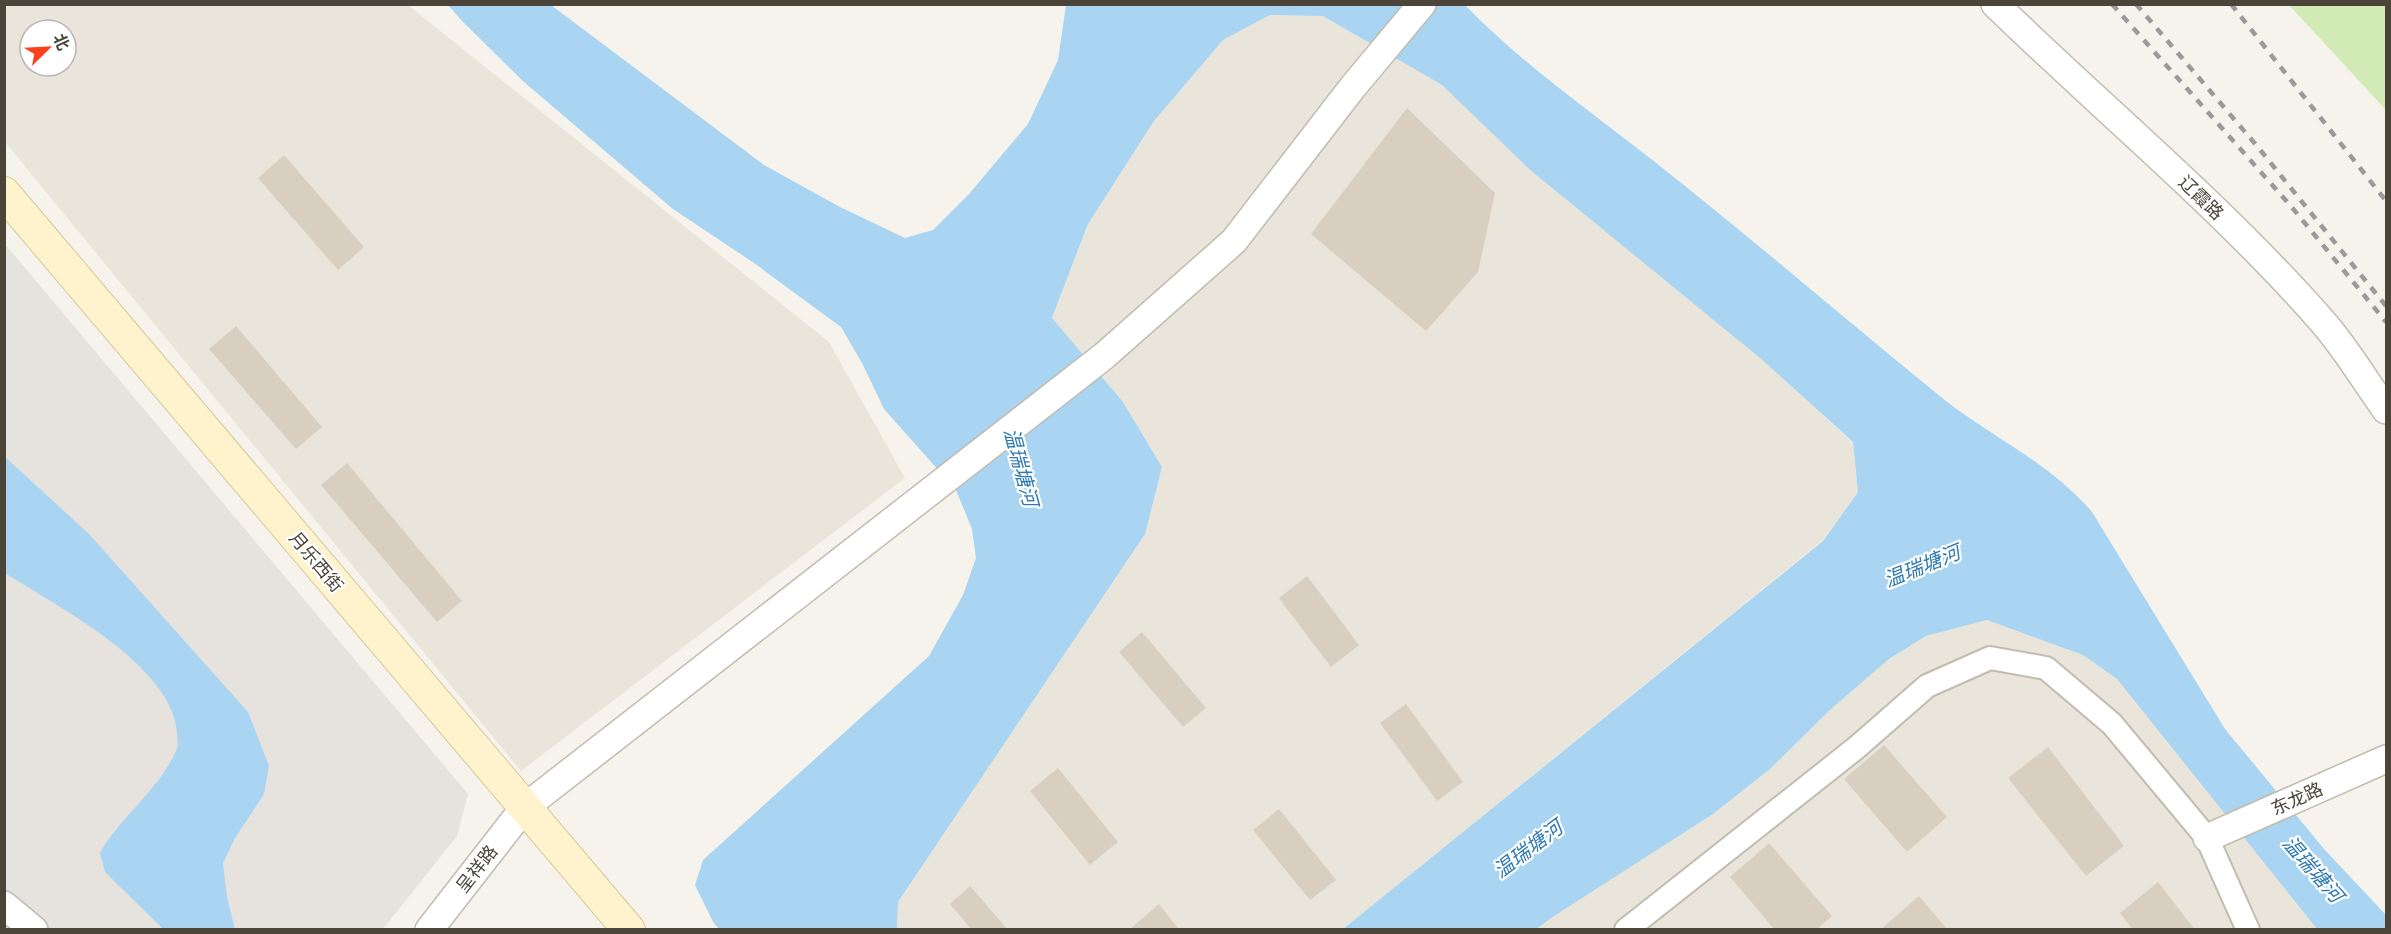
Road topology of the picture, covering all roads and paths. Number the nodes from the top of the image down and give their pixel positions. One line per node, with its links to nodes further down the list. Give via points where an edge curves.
1 (1422, 4): 6 (street, 呈祥路, via 1234,241 1104,356)
2 (1995, 4): 4 (street, 辽霞路, via 2214,209 2324,322)
3 (4, 193): 6 (main road, 月乐西街)
4 (2386, 410)
5 (2386, 759): 7 (street, 东龙路)
6 (524, 808): 10 (street, 呈祥路); 11 (main road, 月乐西街)
7 (2213, 836): 12 (street, via 2112,724 2046,668 1990,658 1927,686 1856,748); 13 (street)
8 (4, 905): 9 (street)
9 (34, 930)
10 (429, 930)
11 (629, 930)
12 (1626, 930)
13 (2248, 930)

